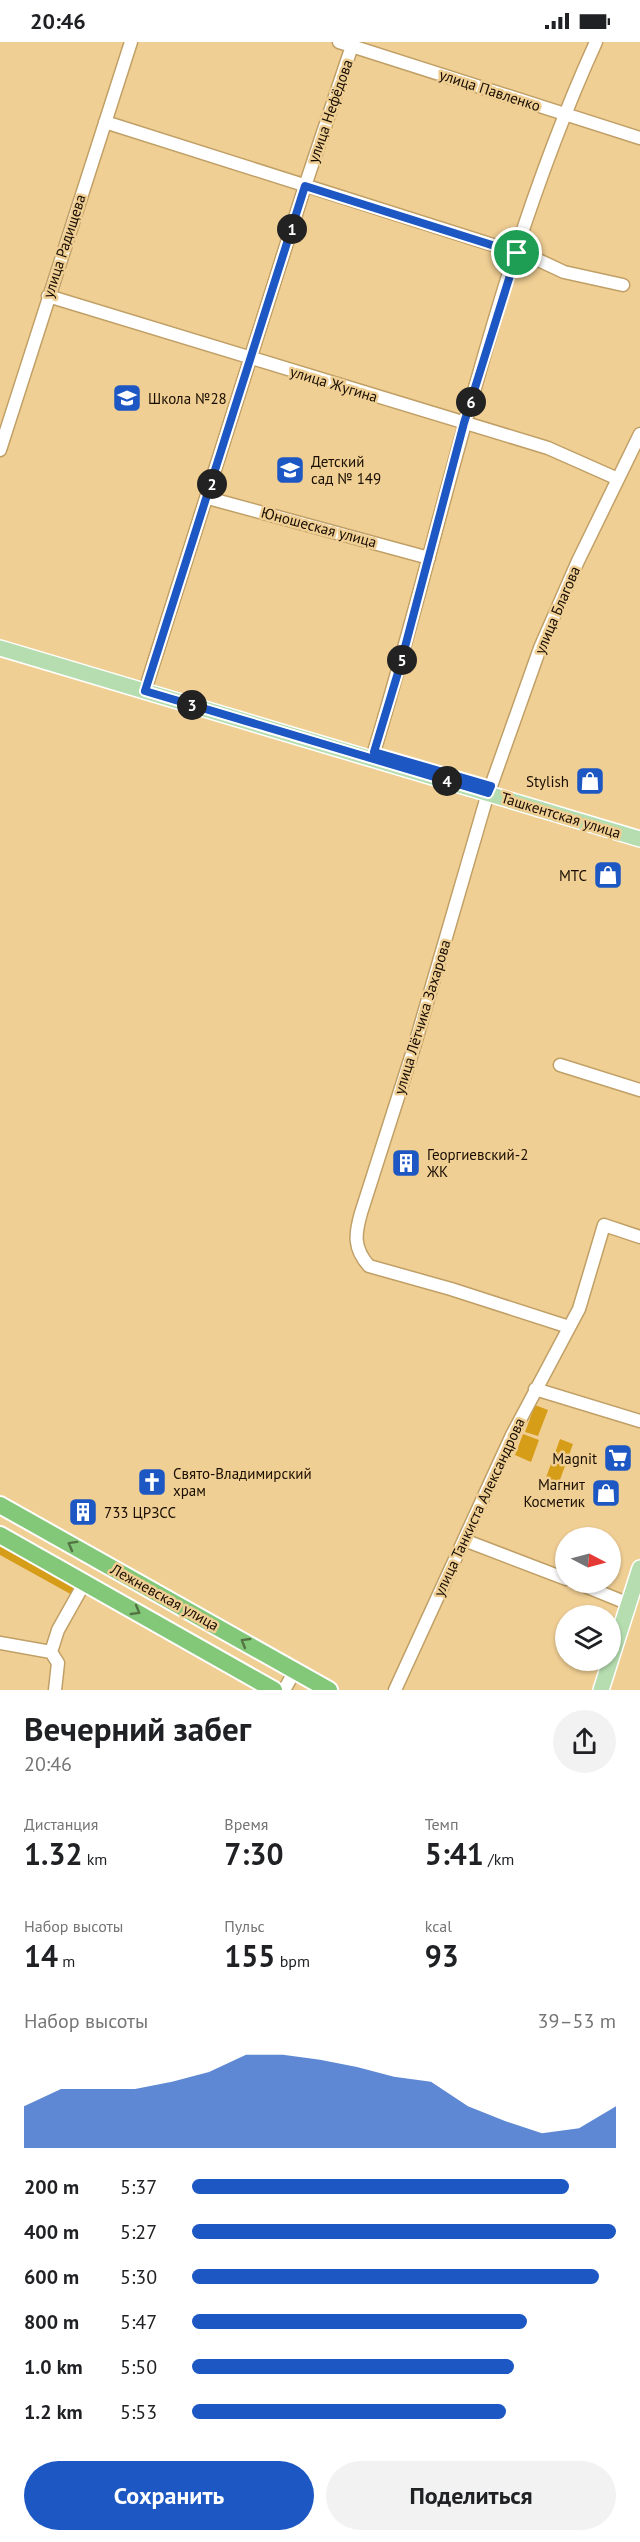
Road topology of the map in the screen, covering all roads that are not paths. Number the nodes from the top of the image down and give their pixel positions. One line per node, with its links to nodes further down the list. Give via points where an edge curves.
1 (131, 42): 6 (street, улица Радищева)
2 (339, 42): 4 (street, улица Павленко)
3 (596, 42): 5 (street)
4 (352, 46): 5 (street, улица Павленко); 8 (street, улица Нефёдова)
5 (564, 114): 7 (street, улица Павленко); 9 (street)
6 (105, 122): 8 (street); 11 (street, улица Радищева)
7 (640, 138)
8 (305, 186): 9 (street); 12 (street, улица Нефёдова)
9 (517, 253): 10 (street, via 564,272); 13 (street)
10 (623, 285)
11 (48, 296): 12 (street, улица Жугина); 15 (street, улица Радищева)
12 (252, 358): 13 (street, улица Жугина); 17 (street, улица Нефёдова)
13 (464, 423): 16 (street, улица Жугина, via 548,448); 18 (street)
14 (640, 434): 16 (street, улица Благова)
15 (0, 450)
16 (618, 479): 23 (street, улица Благова, via 540,648)
17 (208, 498): 18 (street, Юношеская улица); 21 (street, улица Нефёдова)
18 (429, 558): 22 (street)
19 (0, 640): 21 (main road, Ташкентская улица)
20 (0, 648): 21 (main road, Ташкентская улица)
21 (146, 687): 22 (main road, Ташкентская улица)
22 (373, 755): 23 (main road, Ташкентская улица)
23 (489, 790): 24 (main road, Ташкентская улица); 25 (main road, Ташкентская улица); 29 (street, улица Лётчика Захарова, via 355,1241 369,1266)
24 (640, 831)
25 (640, 839)
26 (560, 1065): 27 (street)
27 (640, 1090)
28 (640, 1237): 29 (street, улица Танкиста Александрова, via 604,1225 579,1309)
29 (569, 1327): 30 (street, улица Танкиста Александрова)
30 (535, 1389): 31 (street); 34 (street, улица Танкиста Александрова)
31 (640, 1421)
32 (0, 1505): 42 (highway, Лежневская улица, one-way to 32)
33 (0, 1535): 37 (highway, Лежневская улица)
34 (464, 1540): 36 (street); 47 (street, улица Танкиста Александрова)
35 (640, 1568): 39 (main road)
36 (555, 1575)
37 (85, 1582): 41 (street, via 58,1630); 44 (highway, Лежневская улица, one-way to 44)
38 (602, 1593): 39 (street)
39 (629, 1604): 48 (main road)
40 (0, 1643): 41 (street)
41 (51, 1652): 43 (street, via 58,1663)
42 (295, 1671): 45 (street); 46 (highway, Лежневская улица)
43 (55, 1690)
44 (274, 1690)
45 (284, 1690)
46 (329, 1690)
47 (394, 1690)
48 (601, 1690)

